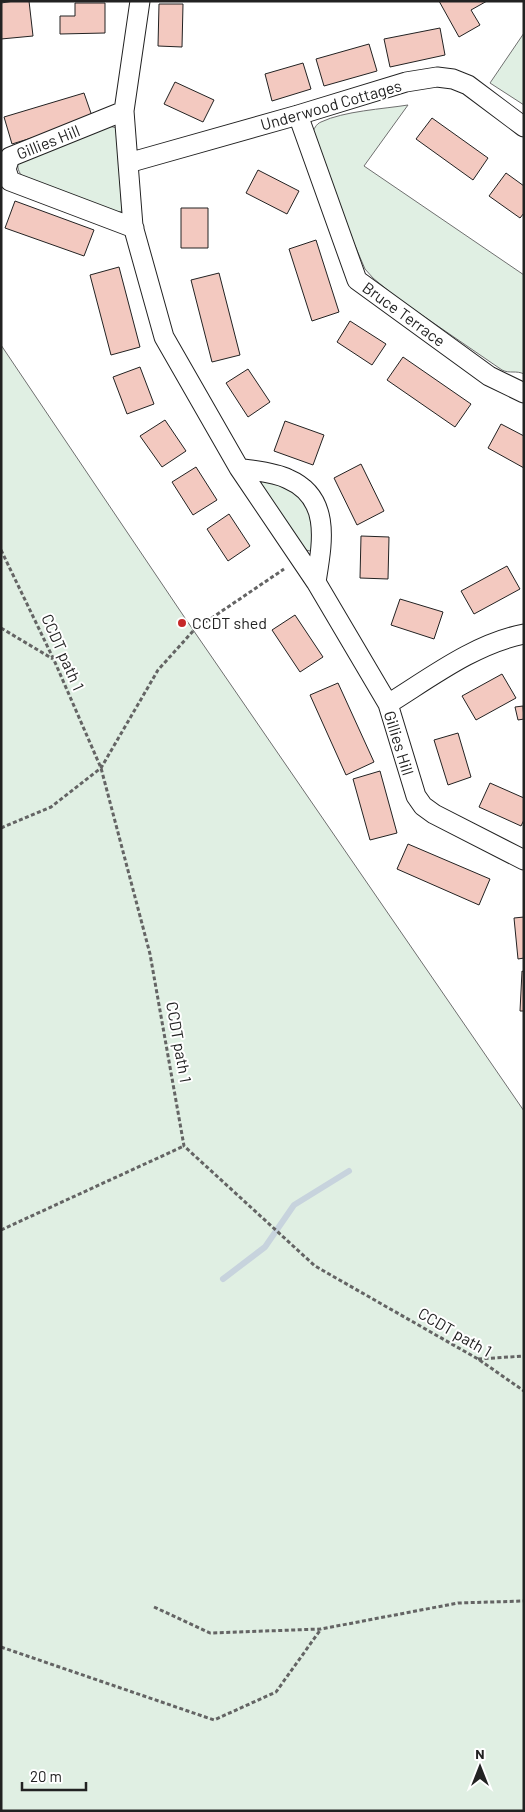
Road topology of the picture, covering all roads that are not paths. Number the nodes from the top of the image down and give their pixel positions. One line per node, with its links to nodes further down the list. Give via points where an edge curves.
1 (140, 1): 2 (street)
2 (124, 111): 5 (street, Gillies Hill); 6 (street, Gillies Hill, via 10,157 6,169 10,181)
3 (298, 115): 4 (street, Underwood Cottages, via 406,82 437,77 468,85); 5 (street, Underwood Cottages); 7 (street, Bruce Terrace, via 357,280 489,376)
4 (524, 127)
5 (128, 163): 6 (street, Gillies Hill)
6 (134, 228): 8 (street, Gillies Hill, via 164,337)
7 (524, 393)
8 (239, 468): 9 (street, Gillies Hill); 9 (street, via 288,478 305,488 317,505 322,541)
9 (316, 582): 11 (street, Gillies Hill)
10 (524, 634): 11 (street, via 507,637 464,656)
11 (388, 704): 12 (street, Gillies Hill, via 416,796 423,806)
12 (524, 860)

